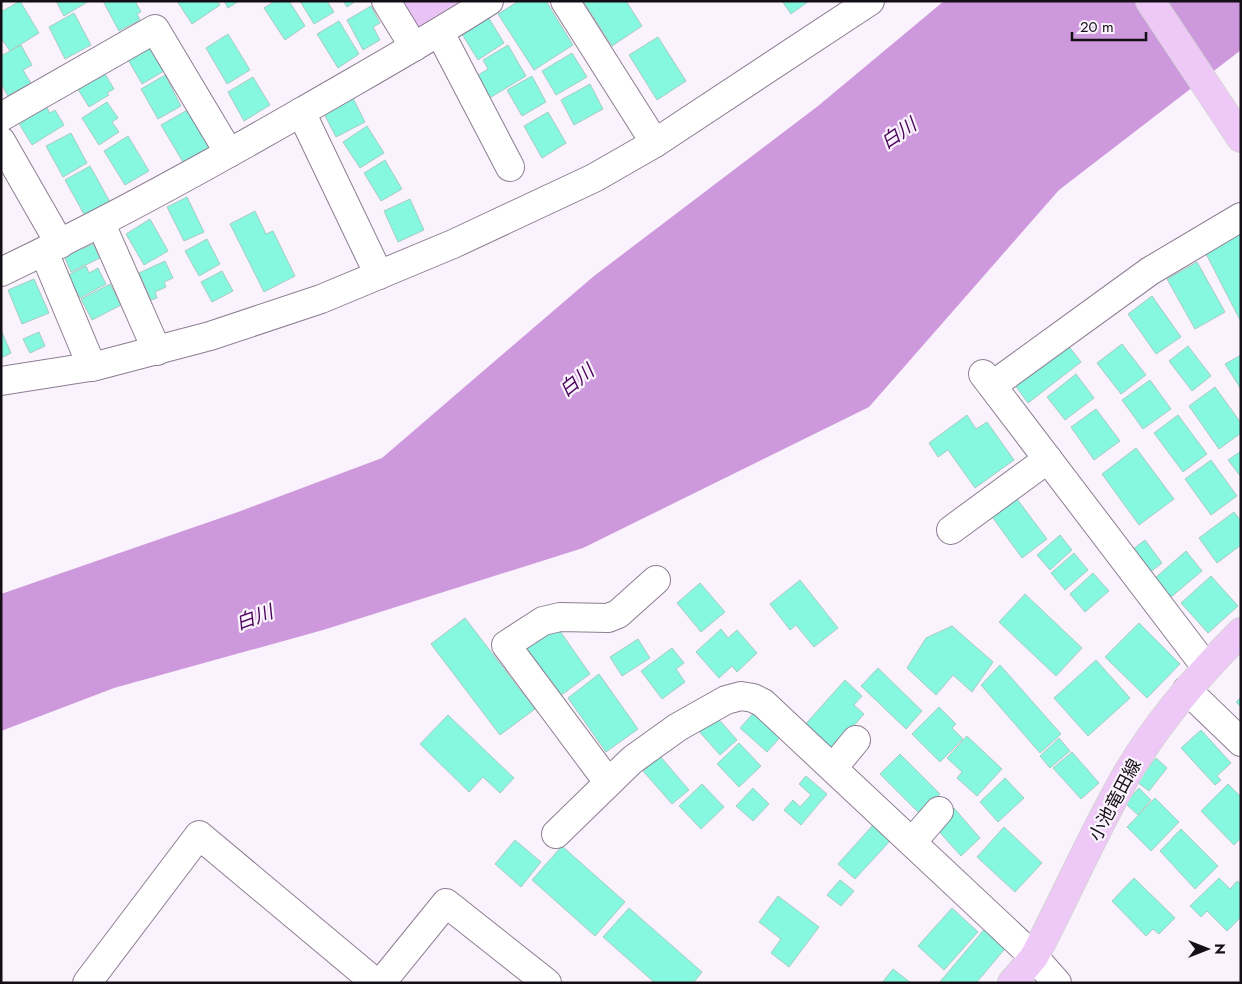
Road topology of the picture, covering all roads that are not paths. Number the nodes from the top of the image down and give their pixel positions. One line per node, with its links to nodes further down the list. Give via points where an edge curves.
1 (386, 1): 7 (street)
2 (489, 1): 6 (street)
3 (565, 1): 12 (street)
4 (870, 1): 12 (street)
5 (1150, 1): 10 (main road)
6 (440, 33): 7 (street); 14 (street)
7 (414, 48): 8 (street)
8 (301, 112): 13 (street); 19 (street)
9 (1, 117): 13 (street, via 154,28)
10 (1241, 138)
11 (1, 141): 17 (street)
12 (655, 143): 19 (street, via 594,178)
13 (229, 153): 16 (street)
14 (510, 167)
15 (1241, 217): 23 (street, via 1150,271 988,380)
16 (101, 224): 17 (street); 20 (street)
17 (52, 248): 18 (street); 21 (street)
18 (1, 272)
19 (379, 275): 20 (street, via 280,313)
20 (157, 351): 21 (street)
21 (92, 367): 22 (street)
22 (1, 381)
23 (1048, 459): 24 (street); 27 (street)
24 (952, 530)
25 (656, 580): 32 (street, via 618,614 608,618 560,617 543,621 506,645)
26 (1241, 632): 27 (main road, 小池竜田線)
27 (1206, 667): 28 (main road, 小池竜田線)
28 (1187, 690): 30 (street); 36 (main road, 小池竜田線, via 1127,774)
29 (856, 740): 31 (street)
30 (1241, 742)
31 (833, 768): 32 (street, via 763,703 741,696 726,700 663,737); 35 (street)
32 (608, 782): 34 (street)
33 (939, 811): 35 (street)
34 (556, 834)
35 (912, 842): 36 (street)
36 (1034, 957): 41 (main road, 小池竜田線); 42 (street)
37 (87, 983): 38 (street, via 199,835)
38 (376, 983)
39 (381, 983): 40 (street, via 446,904)
40 (547, 983)
41 (1012, 983)
42 (1058, 983)

